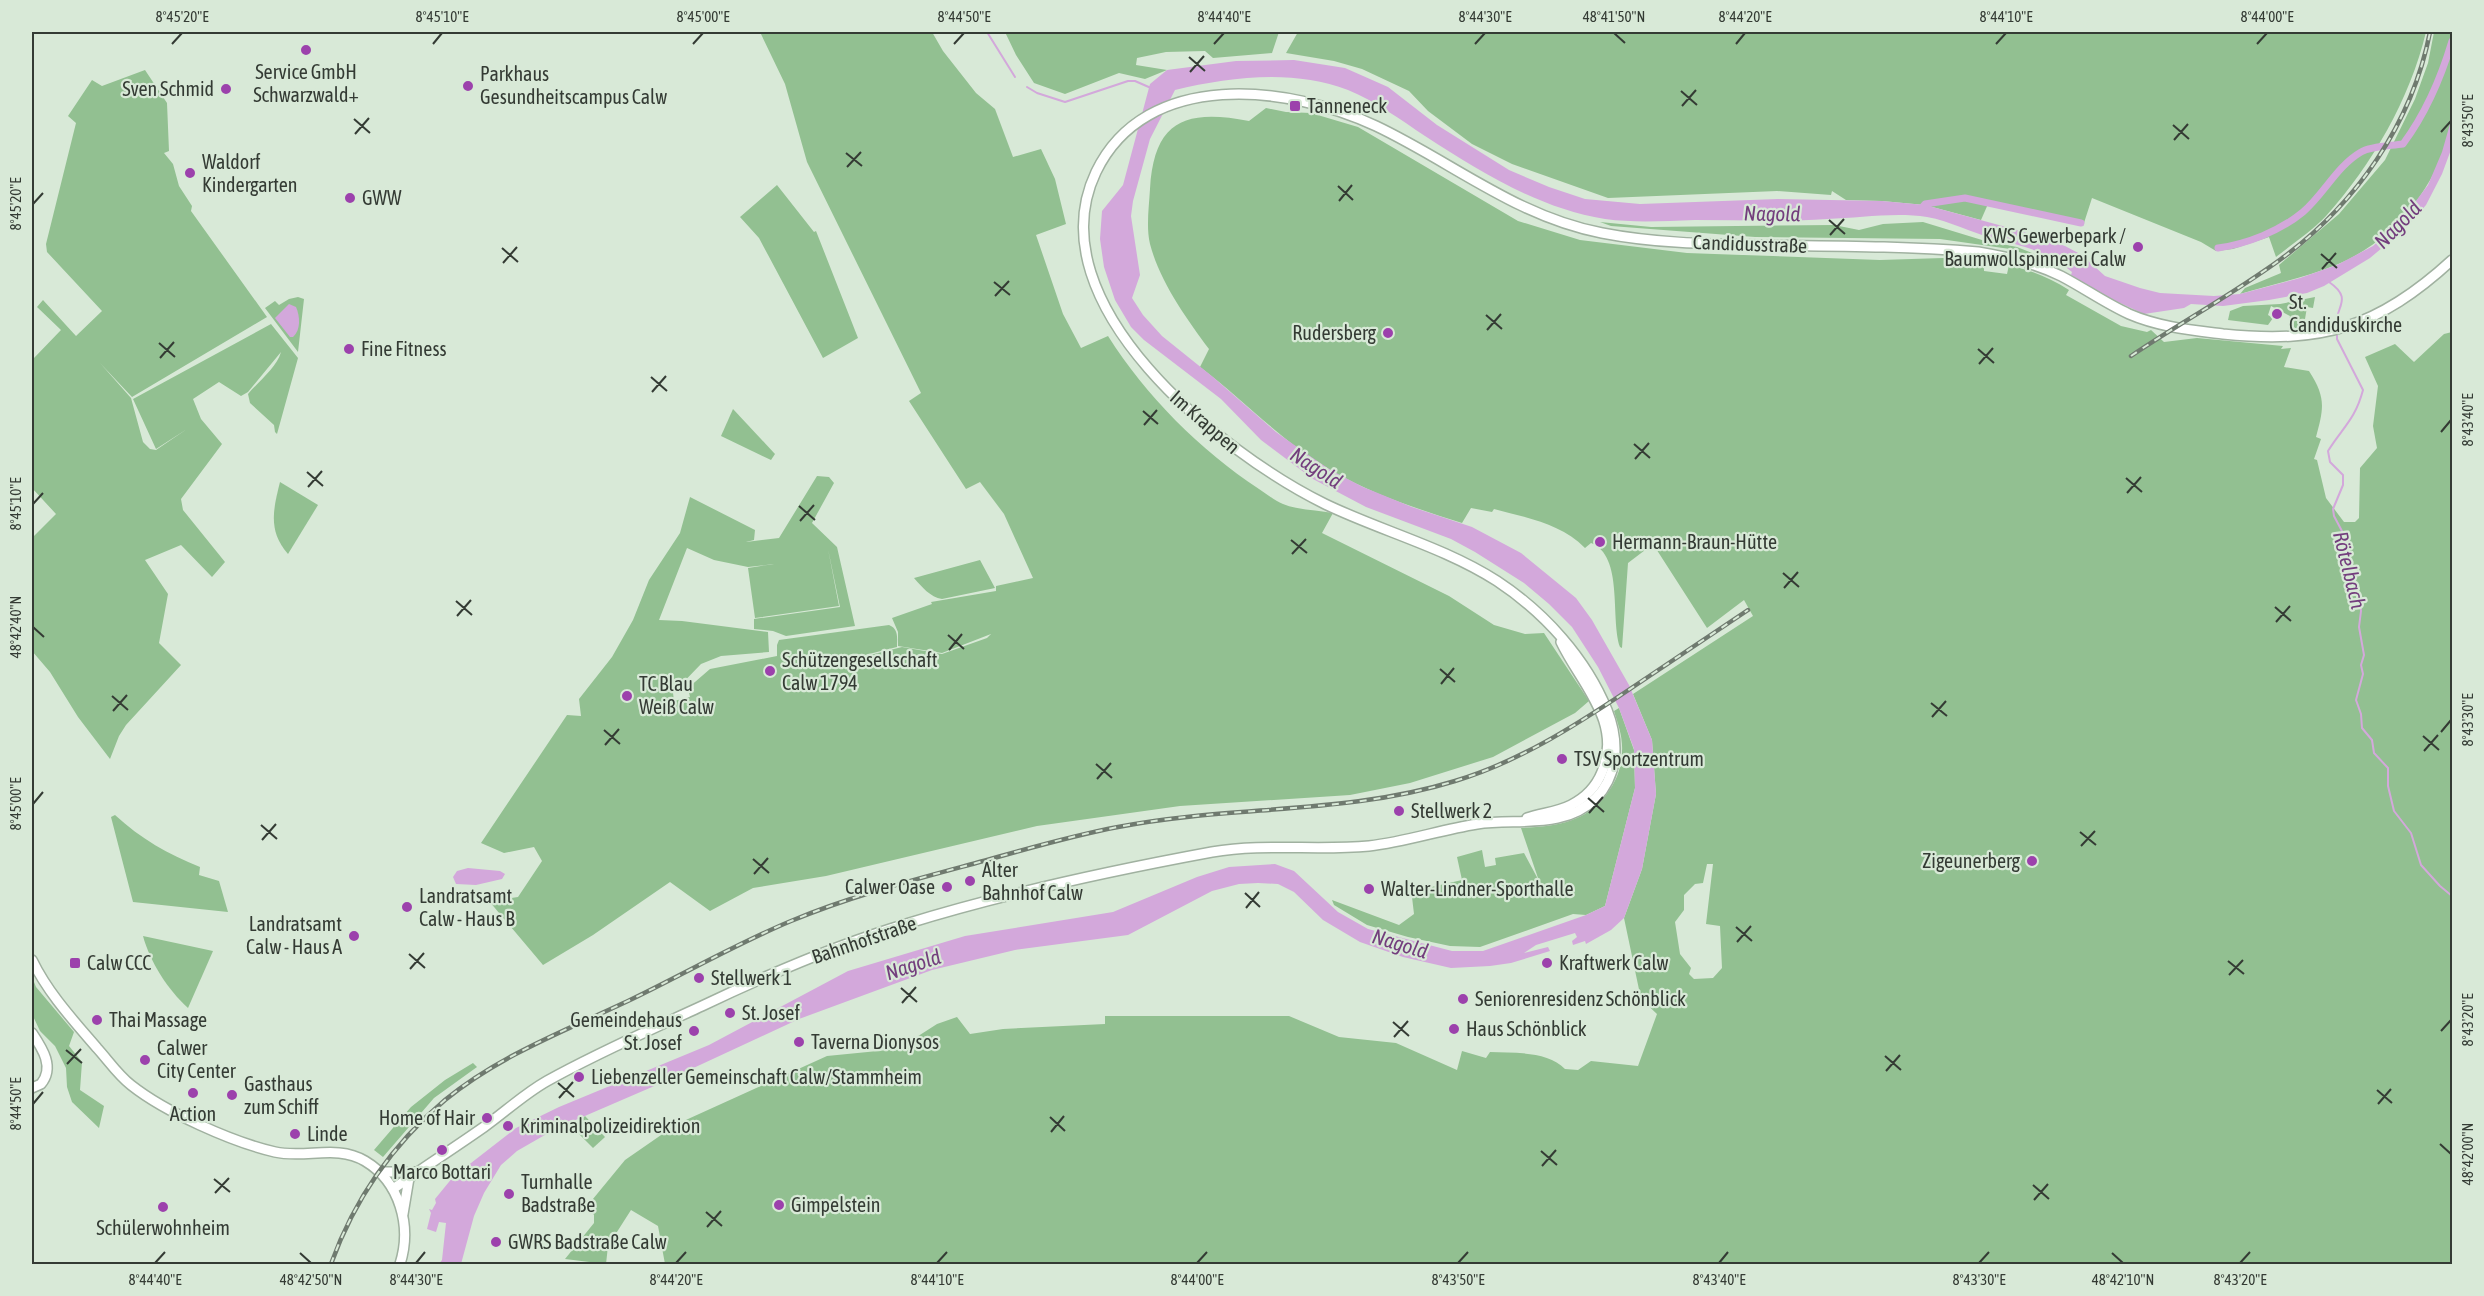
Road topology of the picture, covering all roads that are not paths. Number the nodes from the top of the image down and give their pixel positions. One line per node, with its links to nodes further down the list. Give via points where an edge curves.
1 (1184, 100): 2 (main road, Candidusstraße, via 1243,94 1324,106 1378,127 1523,208 1607,234 1685,243 2003,256 2046,269 2118,309 2153,322 2193,330 2264,337 2330,332 2397,303); 3 (main road, Im Krappen, via 1137,123 1097,170 1086,203 1084,243 1092,278 1110,316 1134,351 1178,400 1223,440 1274,475 1327,505 1487,575 1523,599 1556,634 1606,727 1608,753 1599,778 1583,798 1557,810 1519,821 1469,825 1368,846)
2 (2452, 260)
3 (1286, 846): 8 (main road, Bahnhofstraße, via 1234,849 1113,871 927,918 843,945 622,1042 542,1084)
4 (32, 960): 7 (main road, via 50,992 112,1065 128,1083 151,1099 213,1130 268,1150 286,1154 346,1153)
5 (32, 1033): 6 (main road, via 48,1071 41,1084)
6 (32, 1088)
7 (380, 1172): 8 (main road); 10 (main road)
8 (418, 1172): 9 (main road, Bahnhofstraße)
9 (409, 1178): 10 (main road, Bahnhofstraße); 11 (main road)
10 (393, 1189): 11 (main road)
11 (403, 1214): 12 (main road, via 405,1240)
12 (400, 1264)

